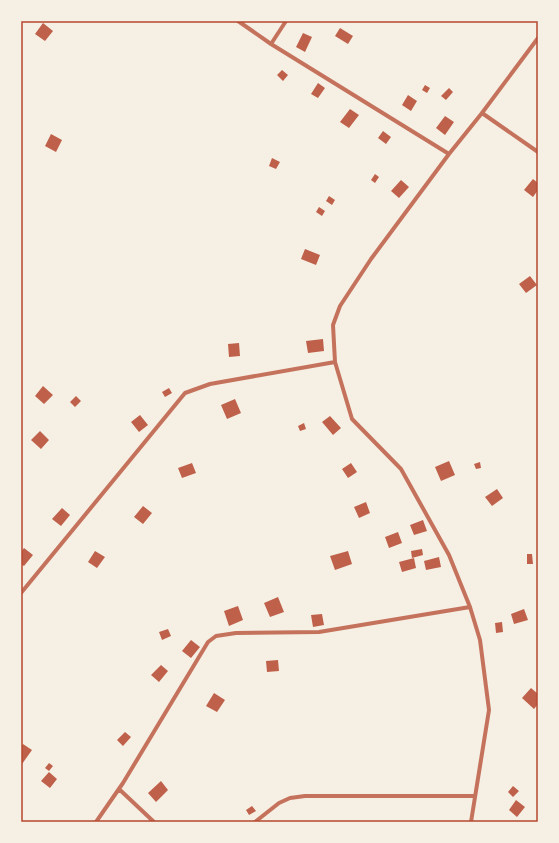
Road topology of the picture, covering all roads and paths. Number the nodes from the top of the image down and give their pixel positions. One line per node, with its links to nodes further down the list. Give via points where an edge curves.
1 (238, 21): 4 (street)
2 (286, 21): 4 (street)
3 (538, 38): 5 (street)
4 (271, 44): 7 (street)
5 (482, 113): 6 (street); 7 (street)
6 (538, 152)
7 (449, 154): 8 (street, via 371,259 340,306 333,325)
8 (335, 362): 9 (street, via 210,384 185,393); 10 (street, via 352,419 401,469 449,555)
9 (21, 593)
10 (470, 608): 11 (street, via 319,632 236,633 216,636 208,642); 12 (street, via 480,640 489,710)
11 (119, 788): 13 (street); 14 (street)
12 (475, 796): 15 (street, via 305,796 279,803); 16 (street)
13 (96, 822)
14 (154, 822)
15 (255, 822)
16 (471, 822)

